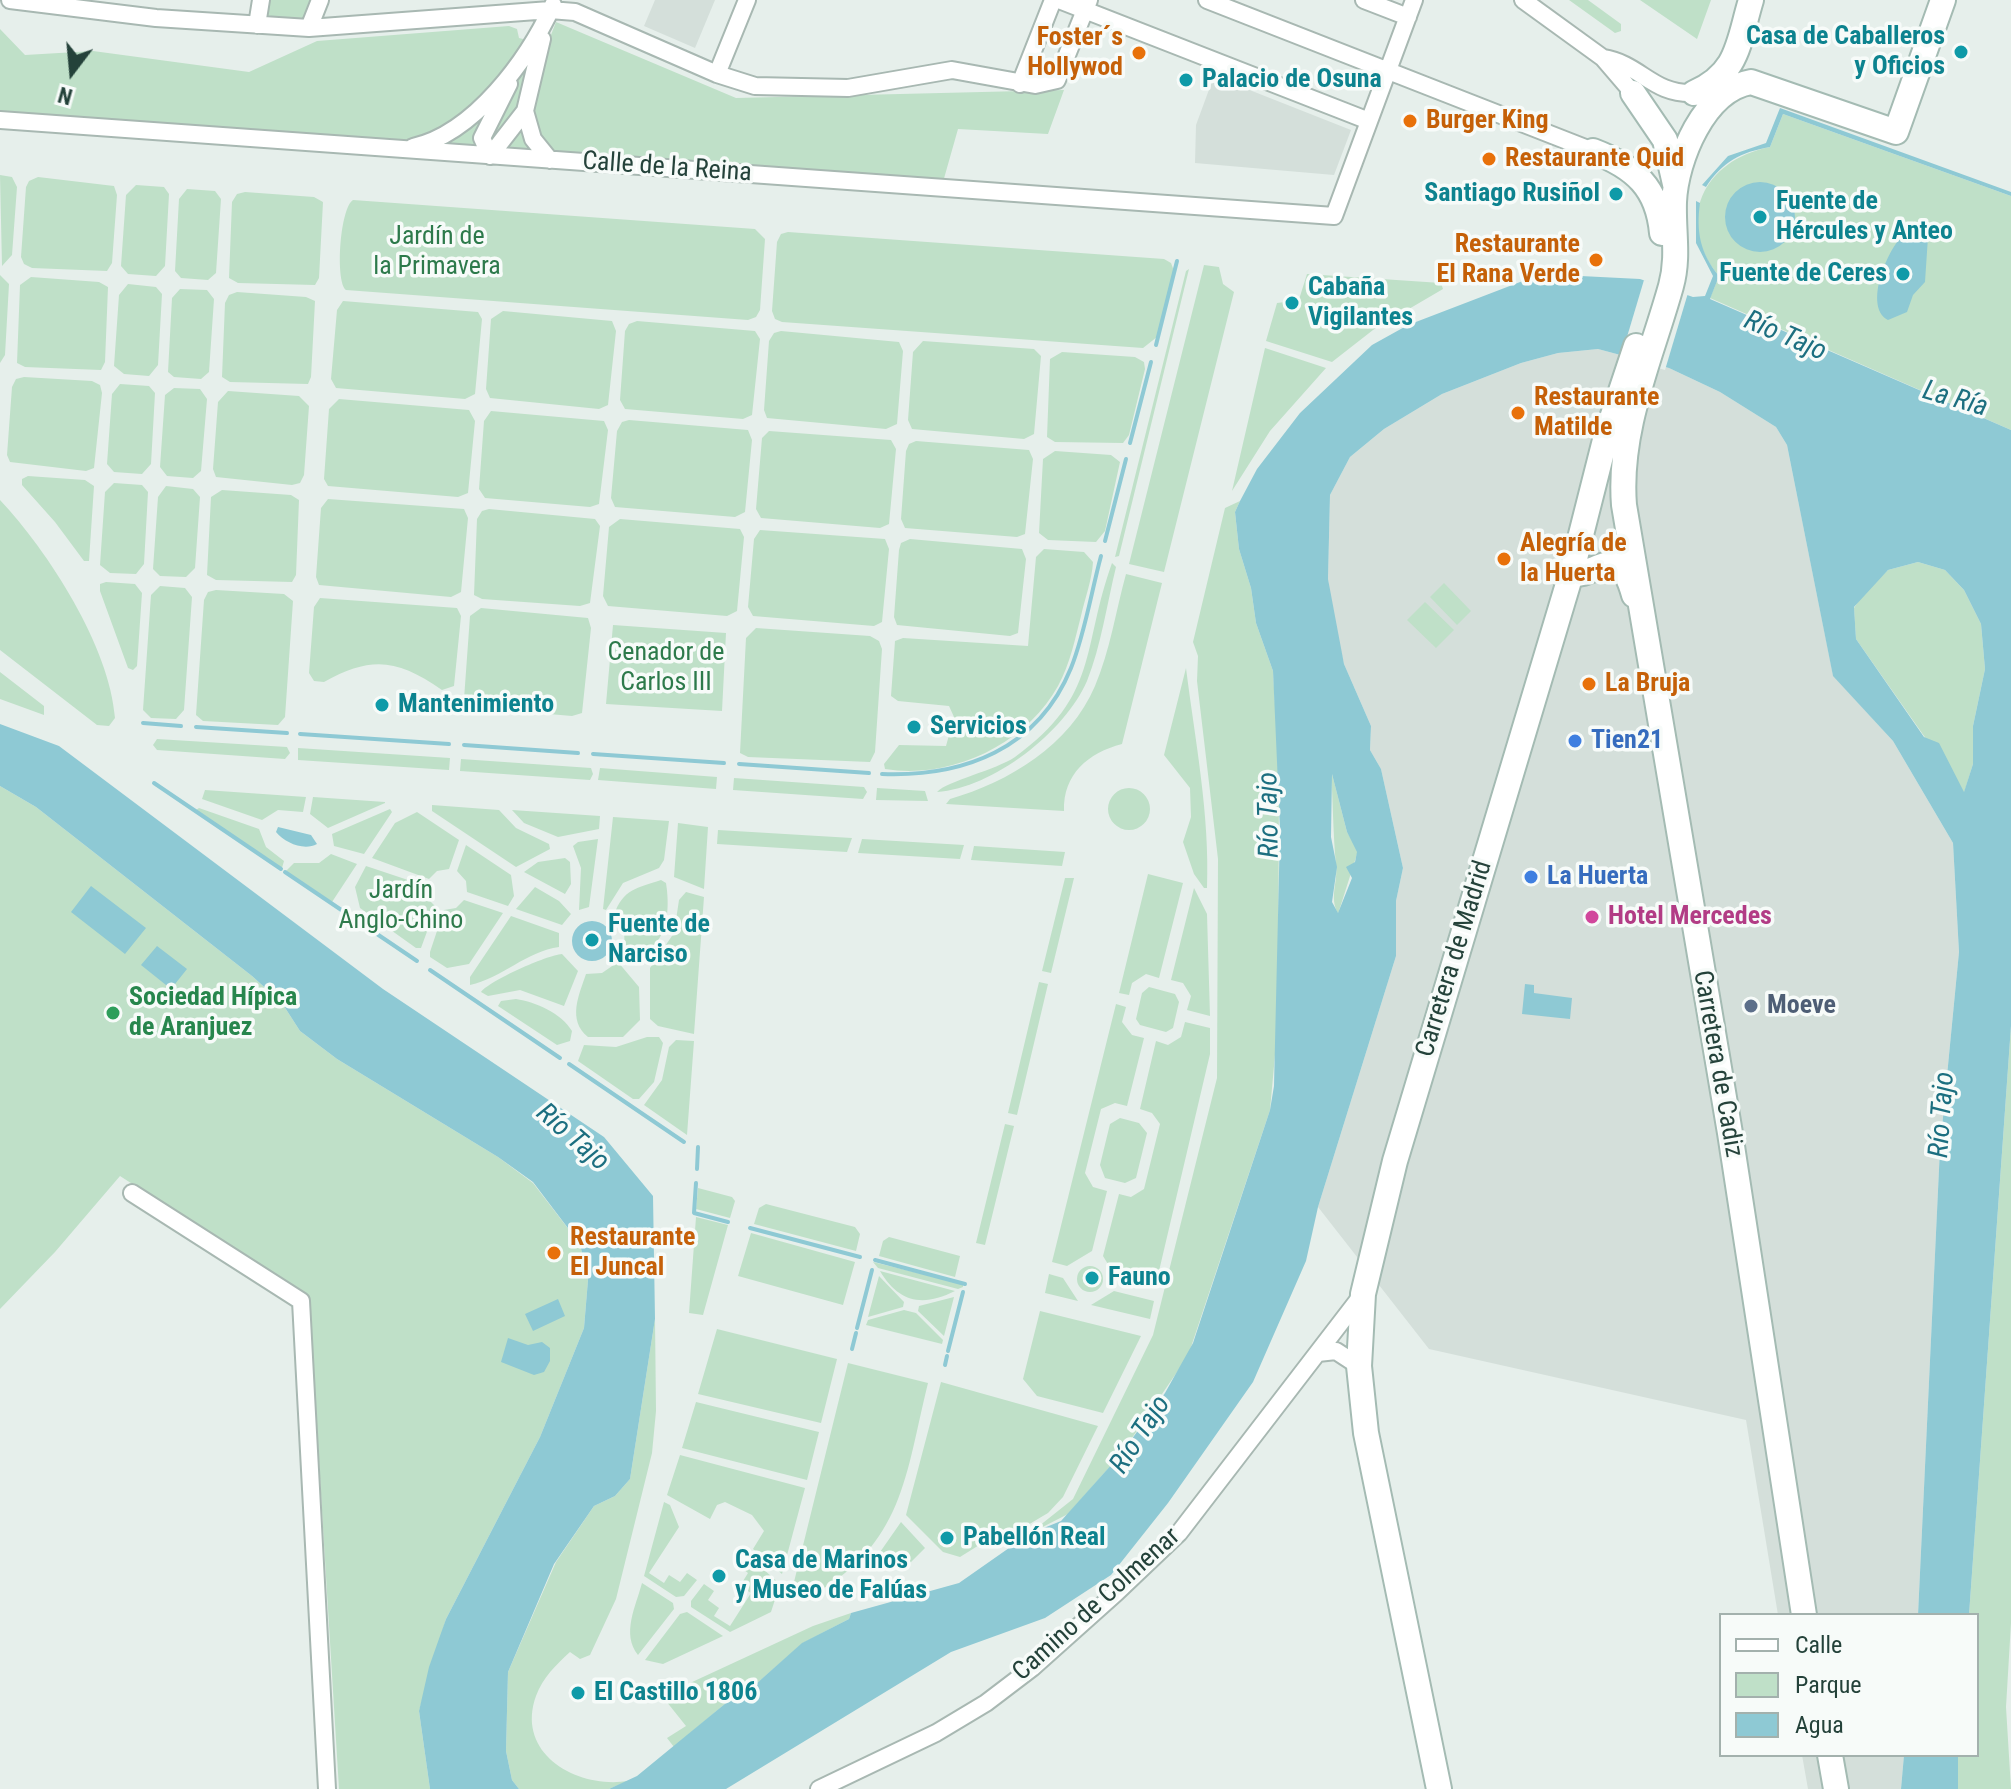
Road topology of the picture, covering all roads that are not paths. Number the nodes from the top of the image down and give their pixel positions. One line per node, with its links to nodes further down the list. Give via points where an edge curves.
1 (10, 0): 15 (street)
2 (261, 0): 15 (street)
3 (320, 0): 16 (street)
4 (747, 0): 19 (street)
5 (1056, 0): 13 (street); 22 (street)
6 (1207, 0): 18 (street)
7 (1364, 0): 14 (street)
8 (1414, 0): 14 (street)
9 (1523, 0): 17 (street)
10 (1751, 0): 21 (main road)
11 (1943, 0): 21 (main road, via 1896,132)
12 (553, 5): 16 (street); 19 (street); 20 (street); 25 (street)
13 (1087, 5): 22 (street, via 1057,80); 27 (street)
14 (1408, 17): 18 (street)
15 (257, 25): 16 (street)
16 (309, 28)
17 (1600, 55): 23 (street); 24 (street, via 1623,61 1670,92)
18 (1388, 71): 27 (street); 29 (street)
19 (717, 74): 22 (street, via 755,86 848,88 952,70)
20 (513, 76): 28 (street, via 454,126 423,145); 31 (street, via 482,138)
21 (1732, 80): 24 (main road); 30 (main road)
22 (1020, 84)
23 (1633, 93): 30 (main road)
24 (1694, 93)
25 (525, 111): 31 (street); 32 (street, via 533,139)
26 (0, 120): 28 (street, Calle de la Reina)
27 (1369, 121): 32 (street, Calle de la Reina, via 1334,216)
28 (402, 149): 31 (street, Calle de la Reina)
29 (1593, 151): 33 (main road)
30 (1680, 153): 33 (main road, via 1645,163); 34 (main road, via 1677,261)
31 (490, 156): 32 (street, Calle de la Reina)
32 (550, 160)
33 (1619, 161): 34 (main road, via 1643,182 1659,207)
34 (1663, 286): 35 (main road)
35 (1612, 464): 36 (main road, Carretera de Madrid); 37 (main road, Carretera de Cadiz)
36 (1571, 574): 37 (main road, via 1599,565 1617,567); 39 (main road, Carretera de Madrid, via 1395,1161)
37 (1643, 605): 42 (main road, Carretera de Cadiz)
38 (132, 1193): 44 (street, via 301,1301)
39 (1363, 1294): 40 (street, Camino de Colmenar); 41 (main road, Carretera de Madrid)
40 (1318, 1353): 41 (street, via 1336,1351); 45 (street, Camino de Colmenar, via 1179,1533 1032,1668 936,1733)
41 (1359, 1366): 46 (main road, Carretera de Madrid, via 1372,1464)
42 (1804, 1613)
43 (1830, 1757): 47 (main road)
44 (327, 1789)
45 (819, 1789)
46 (1439, 1789)
47 (1836, 1789)

